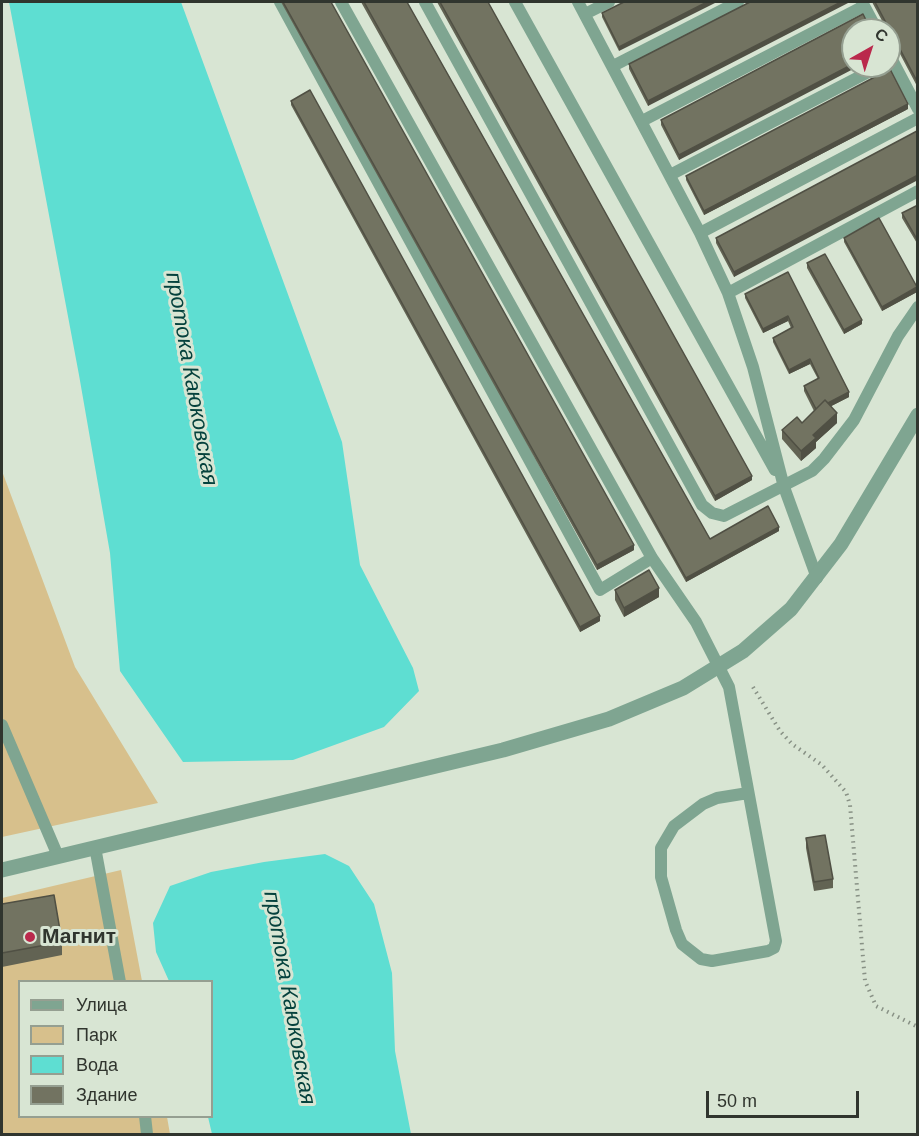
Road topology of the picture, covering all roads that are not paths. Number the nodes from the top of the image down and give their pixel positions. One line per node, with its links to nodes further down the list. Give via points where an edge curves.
1 (280, 2): 24 (lane, via 600,590)
2 (341, 2): 24 (lane)
3 (425, 2): 23 (lane, via 702,505 724,516)
4 (515, 2): 23 (lane)
5 (578, 2): 9 (lane)
6 (609, 2): 9 (lane)
7 (738, 2): 11 (lane)
8 (863, 4): 10 (lane); 16 (lane)
9 (585, 14): 11 (lane)
10 (871, 18)
11 (613, 66): 16 (lane)
12 (857, 78): 17 (lane)
13 (901, 78): 14 (lane)
14 (918, 109)
15 (918, 118): 19 (lane)
16 (642, 121): 17 (lane)
17 (670, 176): 19 (lane)
18 (918, 191): 20 (lane)
19 (700, 233): 20 (lane)
20 (728, 293): 23 (lane, via 753,367)
21 (918, 307): 23 (lane, via 840,442 812,471)
22 (918, 415): 25 (street)
23 (784, 486): 25 (lane)
24 (652, 558): 26 (lane)
25 (817, 578): 26 (street, via 766,633)
26 (721, 666): 28 (lane, via 736,712); 29 (street, via 647,704 563,734)
27 (2, 724): 30 (lane)
28 (748, 793): 28 (lane, via 703,804 674,826 660,848 660,877 676,930 682,944 701,959 712,961 768,951 776,941)
29 (95, 848): 30 (street); 32 (lane)
30 (58, 856): 31 (street)
31 (2, 870)
32 (120, 980)
33 (145, 1118): 34 (lane)
34 (147, 1134)

